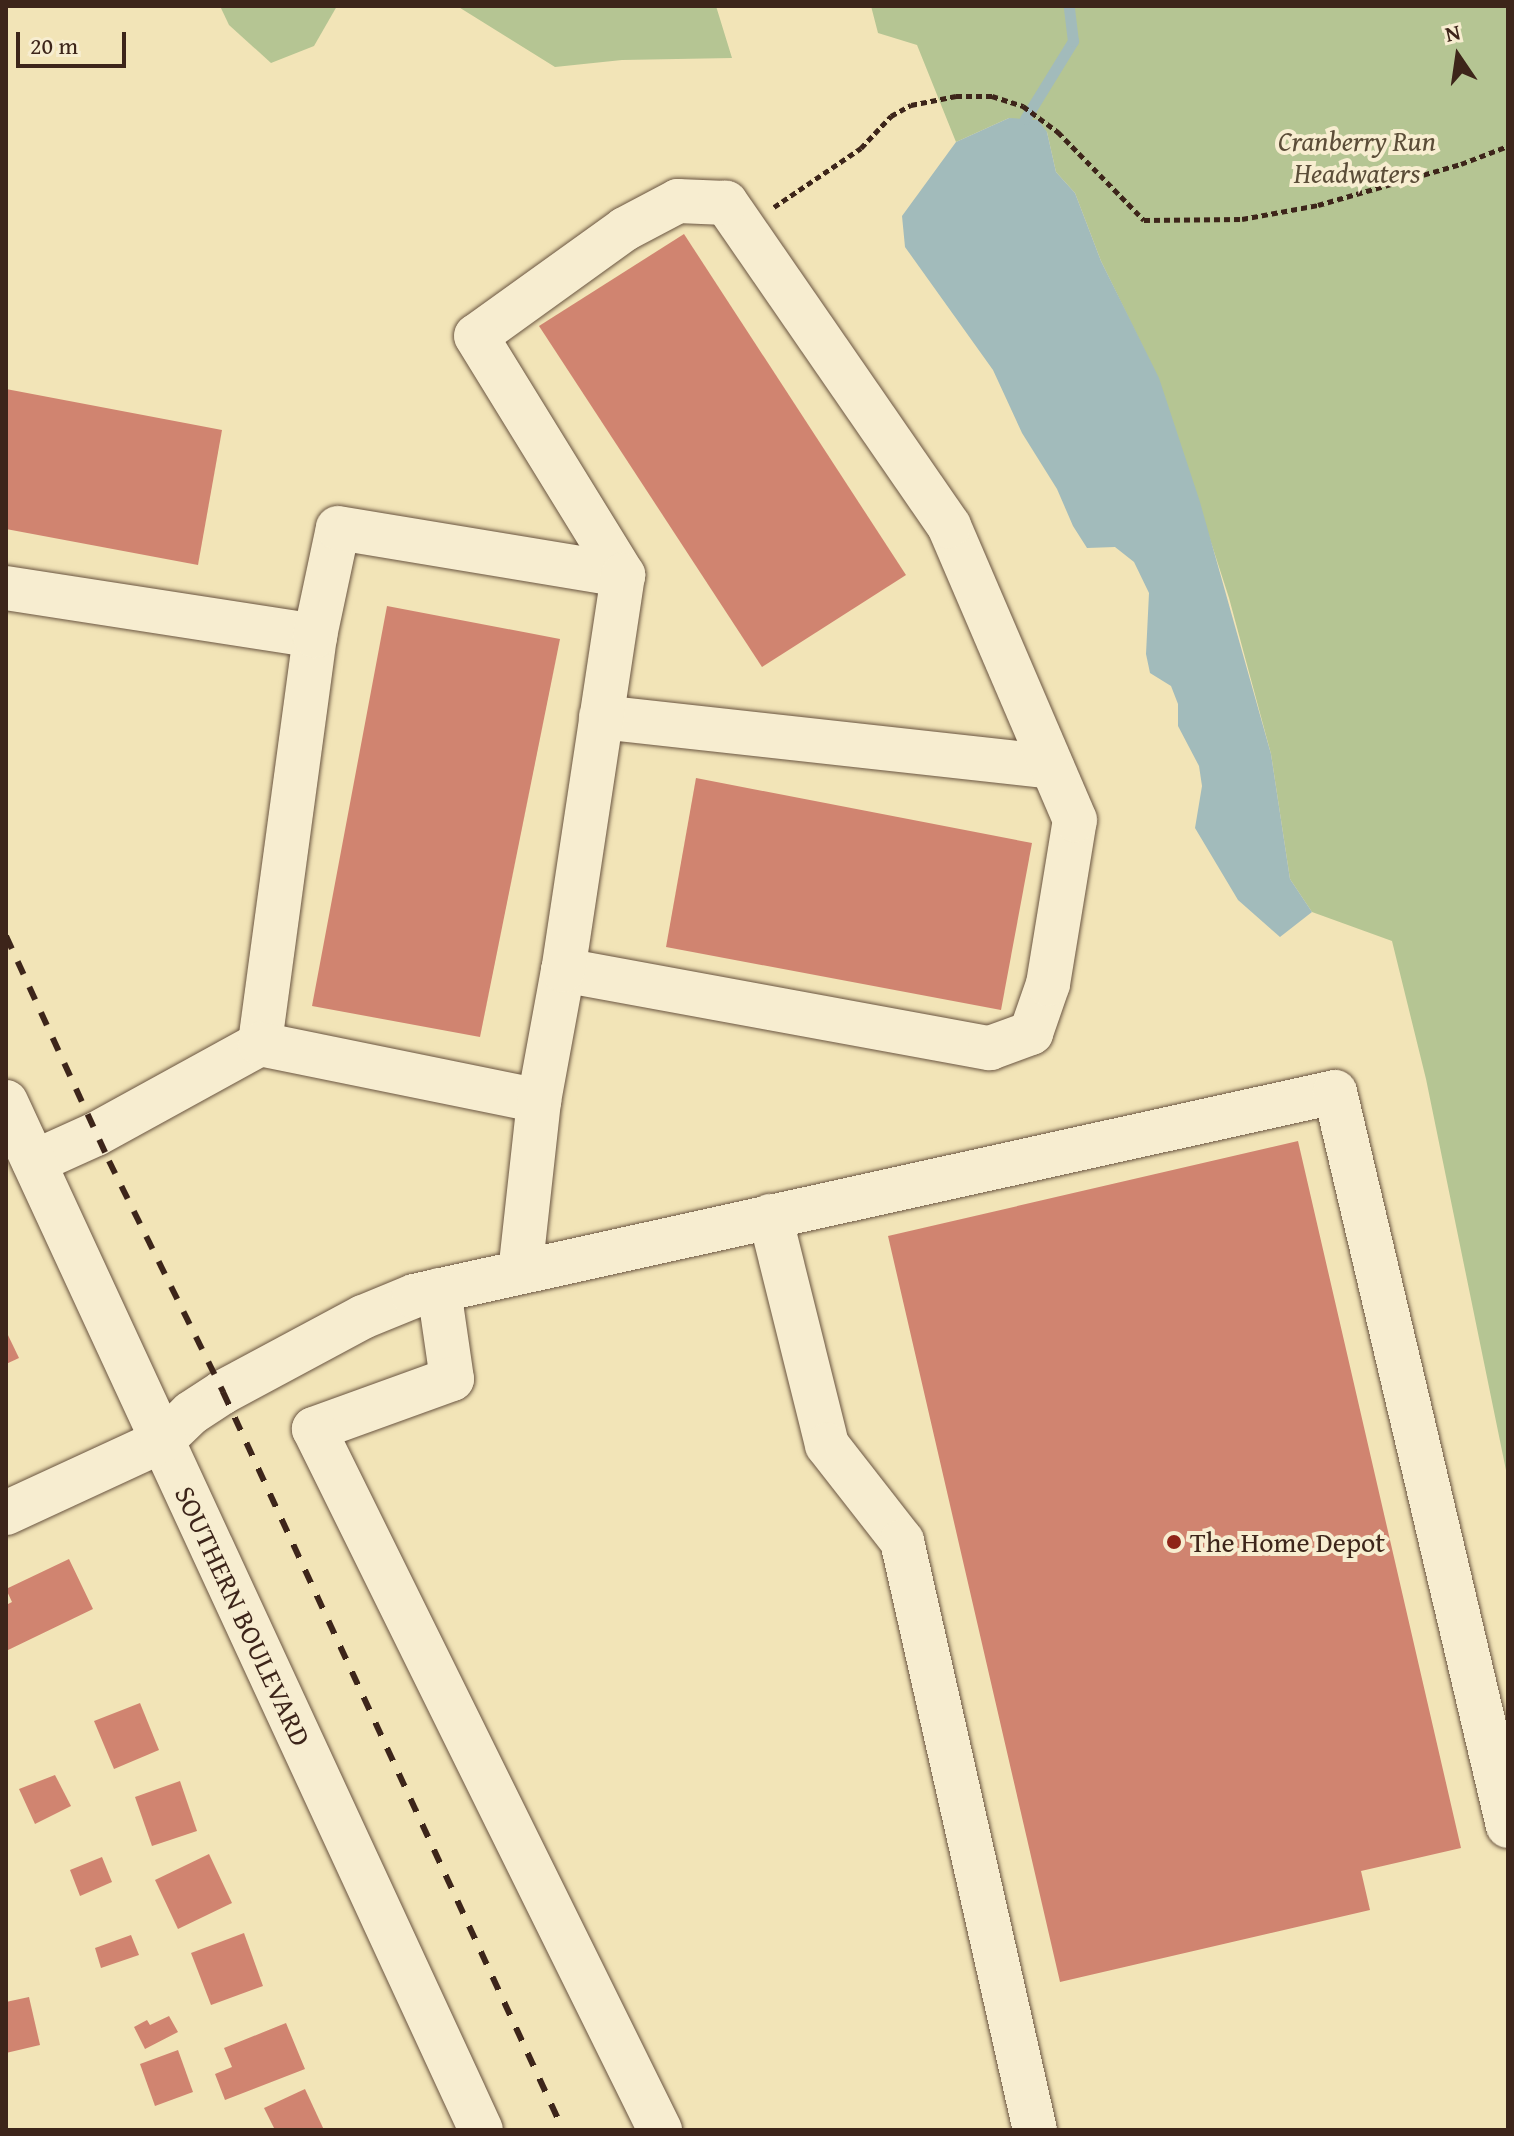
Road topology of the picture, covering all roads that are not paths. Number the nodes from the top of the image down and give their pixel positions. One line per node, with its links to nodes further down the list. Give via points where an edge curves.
1 (623, 575): 3 (street, via 338,528); 4 (street); 5 (street, via 476,336 625,229 678,201 726,203 949,526)
2 (6, 588): 3 (street)
3 (315, 636): 7 (street)
4 (601, 717): 5 (street); 6 (street)
5 (1051, 767): 6 (street, via 1075,820 1048,984 1031,1033 990,1048)
6 (563, 970): 8 (street)
7 (260, 1044): 8 (street); 10 (street)
8 (539, 1101): 12 (street)
9 (6, 1102): 10 (street, SOUTHERN BOULEVARD)
10 (34, 1162): 14 (street, SOUTHERN BOULEVARD)
11 (770, 1216): 12 (street); 16 (street, via 1335,1092); 19 (street, via 827,1445 902,1541)
12 (520, 1272): 13 (street)
13 (439, 1290): 14 (street, via 363,1317 223,1392); 18 (street, via 452,1379 314,1429)
14 (162, 1441): 15 (street); 17 (street, SOUTHERN BOULEVARD)
15 (6, 1513)
16 (1508, 1826)
17 (481, 2130)
18 (660, 2130)
19 (1035, 2130)

